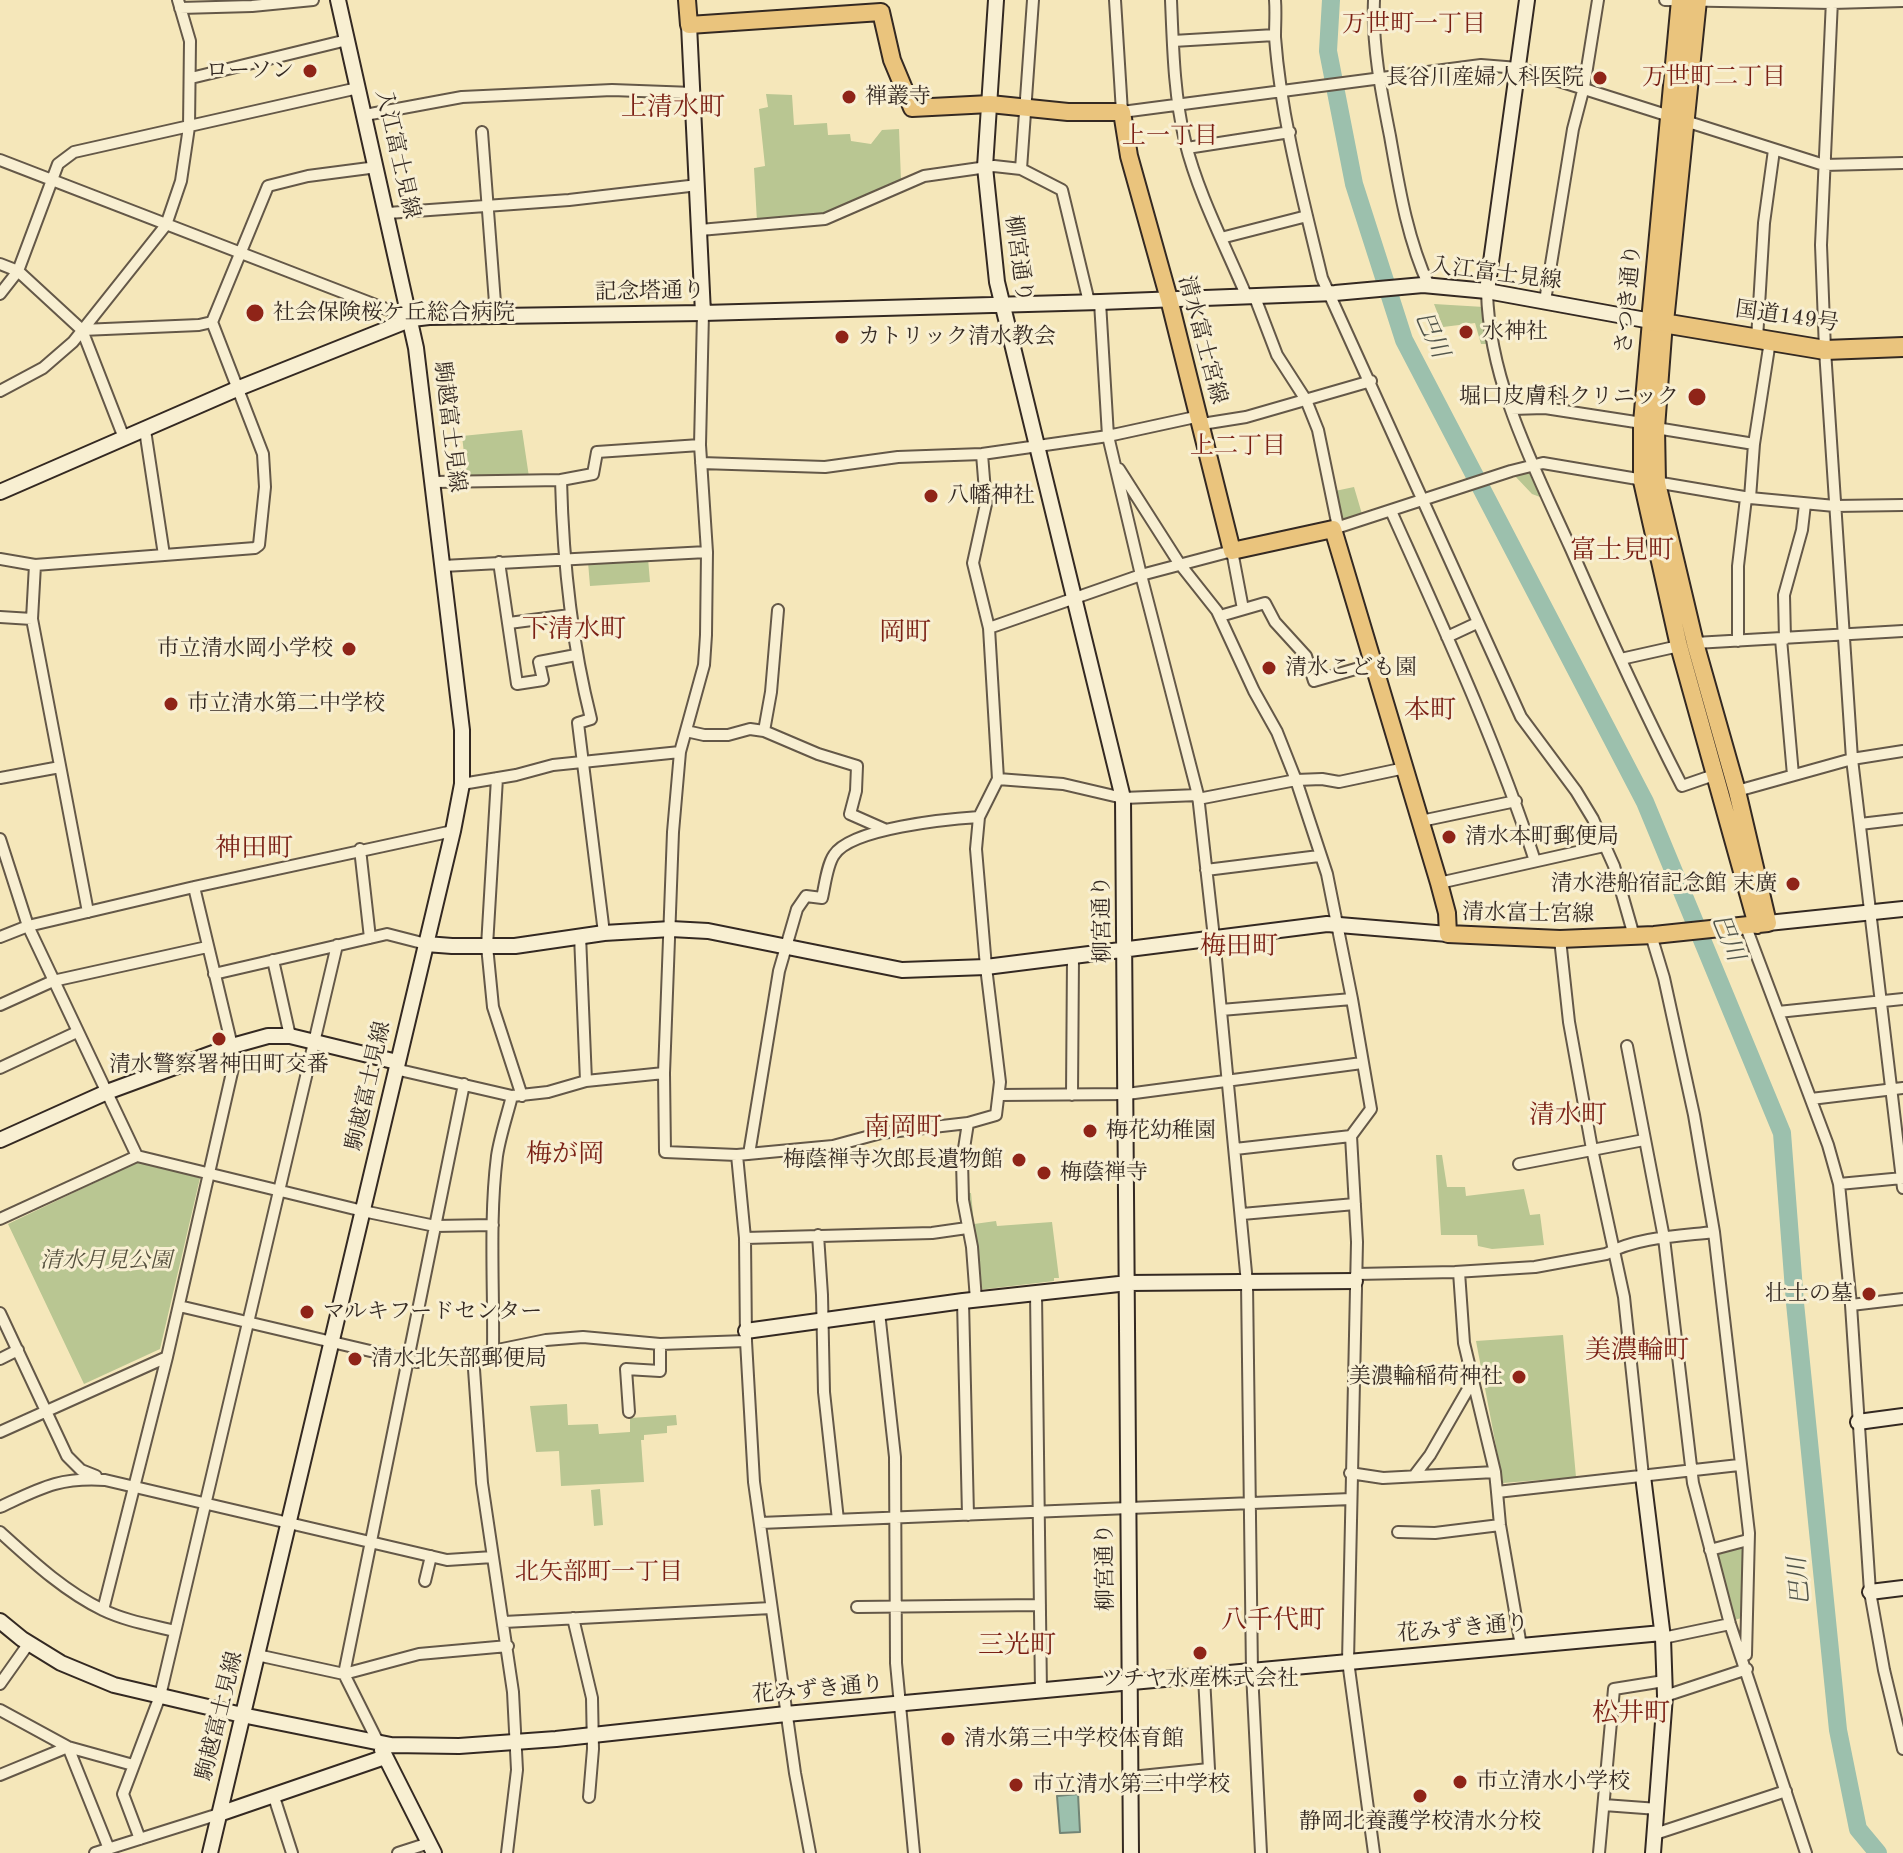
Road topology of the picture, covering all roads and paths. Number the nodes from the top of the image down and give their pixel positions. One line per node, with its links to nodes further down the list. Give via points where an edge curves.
1 (313, 0): 16 (street, via 252,6)
2 (338, 0): 20 (street, 入江富士見線)
3 (687, 0): 18 (main road)
4 (996, 0): 29 (street, 柳宮通り)
5 (1033, 0): 31 (street)
6 (1115, 0): 32 (street)
7 (1171, 0): 21 (street)
8 (1275, 0): 19 (street)
9 (1374, 0): 24 (street)
10 (1527, 0): 22 (street)
11 (1598, 0): 25 (street)
12 (1684, 1): 13 (street); 34 (highway, さつき通り)
13 (1762, 1): 15 (street)
14 (1903, 1): 15 (street)
15 (1832, 2): 42 (street)
16 (179, 4): 23 (street, via 190,41)
17 (882, 6): 18 (main road); 29 (main road, via 892,60 912,108)
18 (689, 25): 28 (street)
19 (1275, 35): 21 (street); 27 (street)
20 (347, 40): 23 (street); 26 (street, 入江富士見線)
21 (1173, 41): 30 (street)
22 (1518, 68): 24 (street, via 1481,65); 25 (street); 58 (street)
23 (191, 78): 35 (street)
24 (1376, 80): 27 (street); 57 (street, via 1410,238)
25 (1584, 87): 34 (street); 63 (street)
26 (358, 88): 33 (street, 入江富士見線); 35 (street)
27 (1284, 92): 30 (street); 37 (street)
28 (693, 93): 33 (street, via 612,90 462,97); 47 (street)
29 (990, 104): 31 (main road); 44 (street, 柳宮通り)
30 (1178, 104): 32 (street); 38 (street)
31 (1025, 108): 32 (main road); 45 (street)
32 (1122, 112): 62 (main road, 清水富士宮線)
33 (365, 115): 43 (street, 入江富士見線)
34 (1677, 120): 39 (street); 69 (highway, さつき通り)
35 (189, 127): 46 (street, via 74,152 58,164); 51 (street, via 181,181)
36 (482, 132): 48 (street)
37 (1290, 132): 38 (street); 50 (street)
38 (1187, 148): 53 (street)
39 (1774, 150): 42 (street); 72 (street, via 1764,223)
40 (0, 160): 46 (street)
41 (1903, 163): 42 (street)
42 (1824, 165): 74 (street)
43 (377, 167): 49 (street, 入江富士見線); 54 (street, via 268,186)
44 (985, 167): 45 (street); 52 (street, via 924,176 825,219); 65 (street, 柳宮通り)
45 (1021, 169): 64 (street, via 1062,190)
46 (52, 181): 51 (street); 56 (street)
47 (698, 185): 48 (street); 52 (street)
48 (488, 206): 49 (street); 67 (street)
49 (388, 213): 68 (street, 入江富士見線)
50 (1307, 216): 53 (street); 59 (street)
51 (166, 225): 54 (street); 71 (street)
52 (700, 230): 66 (street)
53 (1221, 238): 61 (street)
54 (241, 251): 68 (street); 70 (street)
55 (0, 264): 56 (street)
56 (18, 271): 60 (street); 71 (street)
57 (1426, 286): 58 (street, 入江富士見線); 59 (street, 入江富士見線)
58 (1487, 291): 63 (street, 入江富士見線); 79 (street, via 1492,350)
59 (1331, 293): 61 (street, 記念塔通り); 75 (street)
60 (0, 294)
61 (1250, 295): 62 (street, 記念塔通り); 78 (street, via 1277,355)
62 (1169, 299): 64 (street, 記念塔通り); 80 (main road, 清水富士宮線)
63 (1545, 301): 69 (street, 入江富士見線)
64 (1094, 302): 65 (street, 記念塔通り); 83 (street)
65 (1001, 305): 66 (street, 記念塔通り); 87 (street, 柳宮通り)
66 (703, 313): 67 (street, 記念塔通り); 86 (street)
67 (496, 316): 68 (street, 記念塔通り)
68 (412, 319): 76 (street, 記念塔通り); 93 (street, 駒越富士見線)
69 (1658, 321): 72 (highway, 国道149号); 81 (main road, さつき通り)
70 (212, 322): 71 (street); 76 (street)
71 (82, 330): 77 (street, via 43,368); 84 (street)
72 (1763, 340): 74 (highway, 国道149号); 85 (street)
73 (1903, 347): 74 (highway, 国道149号)
74 (1825, 350): 100 (street)
75 (1371, 381): 78 (street); 97 (street)
76 (239, 388): 82 (street, 記念塔通り); 105 (street, via 265,466 259,545)
77 (0, 391)
78 (1306, 400): 80 (street, via 1246,417); 102 (street, via 1323,447)
79 (1511, 409): 81 (street, via 1545,408); 91 (street)
80 (1201, 420): 83 (street); 103 (main road, 清水富士宮線)
81 (1649, 425): 85 (street); 94 (main road, さつき通り)
82 (145, 430): 84 (street, 記念塔通り); 105 (street)
83 (1108, 436): 87 (street); 90 (street)
84 (124, 438): 95 (street, 記念塔通り)
85 (1754, 444): 96 (street)
86 (700, 445): 89 (street); 92 (street, via 597,452 593,474)
87 (1038, 446): 88 (street); 113 (street, 柳宮通り)
88 (982, 454): 89 (street, via 825,467); 122 (street, via 986,504 973,563)
89 (701, 463): 104 (street)
90 (1115, 463): 109 (street); 112 (street)
91 (1533, 464): 94 (street); 97 (street); 130 (street)
92 (561, 480): 93 (street); 107 (street)
93 (434, 482): 111 (street, 駒越富士見線)
94 (1649, 482): 96 (street); 128 (main road, さつき通り)
95 (0, 492)
96 (1748, 498): 98 (street); 127 (street, via 1738,566)
97 (1424, 500): 101 (street); 121 (street)
98 (1805, 504): 100 (street); 126 (street, via 1784,595)
99 (1903, 505): 100 (street)
100 (1835, 506): 124 (street)
101 (1391, 511): 102 (street); 125 (street)
102 (1336, 528): 103 (main road); 131 (main road, 清水富士宮線)
103 (1232, 551): 109 (street); 114 (street)
104 (707, 552): 107 (street); 132 (street, via 704,665)
105 (164, 555): 110 (street)
106 (0, 559): 110 (street)
107 (563, 560): 108 (street); 116 (street)
108 (499, 562): 111 (street); 120 (street)
109 (1179, 563): 112 (street); 117 (street)
110 (35, 565): 119 (street)
111 (443, 566): 146 (street, 駒越富士見線, via 462,730)
112 (1141, 575): 113 (street); 147 (street)
113 (1074, 598): 122 (street); 148 (street, 柳宮通り)
114 (1243, 609): 117 (street); 131 (street, via 1265,603 1306,656 1314,681)
115 (778, 610): 133 (street)
116 (570, 615): 120 (street); 129 (street)
117 (1220, 616): 144 (street)
118 (0, 617): 119 (street)
119 (32, 619): 138 (street)
120 (509, 623): 129 (street, via 517,684 543,680 539,662)
121 (1477, 623): 125 (street); 157 (street, via 1521,717 1576,791)
122 (989, 628): 143 (street)
123 (1903, 631): 124 (street)
124 (1845, 635): 126 (street); 136 (street)
125 (1447, 637): 149 (street)
126 (1783, 639): 127 (street); 140 (street)
127 (1738, 641): 128 (street)
128 (1687, 645): 130 (street); 145 (main road, さつき通り)
129 (576, 655): 137 (street, via 591,719 578,723)
130 (1621, 659): 145 (street, via 1682,786)
131 (1373, 664): 139 (main road, 清水富士宮線)
132 (686, 731): 133 (street); 135 (street)
133 (764, 731): 154 (street, via 857,766 850,814)
134 (1903, 751): 136 (street)
135 (680, 752): 137 (street); 171 (street)
136 (1852, 759): 140 (street); 153 (street)
137 (583, 762): 142 (street); 172 (street)
138 (60, 767): 141 (street); 166 (street)
139 (1405, 768): 144 (street, via 1339,782); 152 (main road, 清水富士宮線)
140 (1793, 775): 145 (street)
141 (0, 778)
142 (497, 778): 146 (street); 182 (street)
143 (998, 779): 148 (street, via 1063,784); 150 (street)
144 (1296, 780): 147 (street); 159 (street)
145 (1726, 782): 169 (main road, さつき通り)
146 (462, 784): 155 (street, 駒越富士見線)
147 (1198, 797): 148 (street); 162 (street)
148 (1123, 798): 185 (street, 柳宮通り)
149 (1516, 801): 152 (street); 160 (street)
150 (979, 817): 154 (street); 188 (street, via 976,849)
151 (1903, 819): 153 (street)
152 (1421, 821): 163 (main road, 清水富士宮線)
153 (1860, 824): 167 (street)
154 (884, 829): 184 (street, via 834,854 822,898 806,896)
155 (453, 831): 158 (street); 180 (street, 駒越富士見線)
156 (0, 839): 161 (street)
157 (1604, 846): 160 (street); 175 (street)
158 (360, 849): 164 (street); 177 (street)
159 (1319, 856): 162 (street); 168 (street)
160 (1535, 861): 163 (street)
161 (3, 862): 170 (street)
162 (1206, 870): 178 (street)
163 (1439, 883): 173 (main road, 清水富士宮線)
164 (194, 887): 166 (street); 183 (street)
165 (1903, 909): 167 (street)
166 (88, 912): 170 (street)
167 (1870, 912): 169 (street); 193 (street)
168 (1338, 924): 173 (street); 178 (street); 191 (street)
169 (1753, 925): 175 (main road, 清水富士宮線); 196 (street)
170 (28, 926): 176 (street); 190 (street)
171 (671, 929): 172 (street); 184 (street, via 708,931); 205 (street)
172 (604, 933): 174 (street)
173 (1448, 934): 179 (main road, 清水富士宮線)
174 (580, 935): 182 (street); 206 (street)
175 (1646, 935): 179 (main road, 清水富士宮線); 238 (street, via 1664,978)
176 (0, 937)
177 (370, 938): 180 (street, via 387,934); 181 (street)
178 (1214, 938): 185 (street); 195 (street)
179 (1560, 939): 222 (street)
180 (426, 944): 182 (street); 203 (street, 駒越富士見線)
181 (337, 945): 187 (street); 199 (street)
182 (487, 946): 215 (street, via 493,1007)
183 (207, 947): 189 (street); 190 (street)
184 (785, 948): 188 (street, via 902,970); 223 (street)
185 (1126, 951): 186 (street); 212 (street, 柳宮通り)
186 (1073, 957): 188 (street); 214 (street)
187 (273, 960): 189 (street); 198 (street)
188 (986, 967): 213 (street)
189 (214, 974): 200 (street)
190 (53, 981): 194 (street); 197 (street)
191 (1352, 999): 195 (street); 202 (street)
192 (1903, 999): 193 (street)
193 (1879, 1002): 196 (street); 210 (street)
194 (0, 1005)
195 (1221, 1010): 207 (street)
196 (1778, 1012): 216 (street)
197 (77, 1032): 204 (street); 211 (street)
198 (290, 1036): 199 (street); 200 (street)
199 (315, 1043): 203 (street); 230 (street)
200 (232, 1046): 211 (street); 227 (street, via 233,1068)
201 (1627, 1046): 220 (street)
202 (1362, 1063): 207 (street); 218 (street, via 1371,1109)
203 (396, 1065): 208 (street); 232 (street, 駒越富士見線)
204 (0, 1068)
205 (664, 1073): 206 (street); 224 (street, via 665,1152)
206 (586, 1081): 215 (street)
207 (1228, 1081): 212 (street); 221 (street)
208 (464, 1084): 215 (street); 236 (street)
209 (1903, 1088): 210 (street)
210 (1890, 1089): 216 (street); 228 (street)
211 (107, 1092): 219 (street); 225 (street)
212 (1127, 1094): 214 (street); 245 (street, 柳宮通り)
213 (999, 1095): 214 (street); 217 (street, via 996,1115)
214 (1072, 1095)
215 (517, 1096): 235 (street, via 497,1153)
216 (1811, 1099): 229 (street)
217 (968, 1123): 223 (street); 237 (street, via 962,1161)
218 (1351, 1136): 221 (street); 231 (street)
219 (0, 1140)
220 (1644, 1140): 222 (street); 241 (street)
221 (1235, 1149): 233 (street)
222 (1592, 1149): 226 (street); 242 (street)
223 (749, 1154): 224 (street)
224 (737, 1155): 240 (street)
225 (137, 1156): 227 (street); 234 (street)
226 (1519, 1164)
227 (208, 1173): 230 (street); 251 (street)
228 (1903, 1181): 229 (street)
229 (1839, 1184): 250 (street)
230 (281, 1190): 232 (street); 255 (street)
231 (1355, 1204): 233 (street); 244 (street)
232 (363, 1211): 236 (street); 257 (street, 駒越富士見線)
233 (1242, 1214): 246 (street)
234 (0, 1219)
235 (493, 1225): 236 (street); 260 (street)
236 (435, 1226): 264 (street)
237 (967, 1228): 239 (street); 249 (street, via 972,1247)
238 (1714, 1232): 241 (street); 271 (street)
239 (818, 1235): 240 (street); 254 (street)
240 (745, 1238): 256 (street)
241 (1664, 1238): 242 (street); 272 (street)
242 (1615, 1249): 243 (street, via 1535,1267); 276 (street)
243 (1459, 1272): 244 (street); 265 (street)
244 (1356, 1278): 246 (street); 274 (street)
245 (1128, 1283): 246 (street); 247 (street); 284 (street, 柳宮通り)
246 (1247, 1283): 281 (street)
247 (1036, 1293): 249 (street); 285 (street)
248 (1903, 1299): 250 (street)
249 (970, 1301): 252 (street); 286 (street)
250 (1851, 1305): 269 (street)
251 (179, 1306): 255 (street); 262 (street)
252 (879, 1312): 254 (street); 287 (street, via 895,1457)
253 (0, 1313): 259 (street)
254 (823, 1320): 256 (street); 288 (street, via 824,1392)
255 (248, 1323): 257 (street); 282 (street)
256 (746, 1336): 258 (street); 290 (street)
257 (332, 1343): 264 (street); 289 (street, 駒越富士見線)
258 (660, 1344): 260 (street, via 583,1337); 267 (street, via 660,1371 626,1369)
259 (18, 1350): 263 (street); 266 (street)
260 (493, 1351): 261 (street)
261 (473, 1355): 264 (street); 298 (street)
262 (167, 1357): 266 (street); 278 (street)
263 (0, 1359)
264 (409, 1361): 295 (street)
265 (1472, 1382): 273 (street); 275 (street)
266 (47, 1409): 270 (street); 277 (street, via 67,1456 81,1470)
267 (629, 1412)
268 (1903, 1416): 269 (street)
269 (1858, 1422): 301 (street)
270 (0, 1432)
271 (1739, 1465): 272 (street); 294 (street)
272 (1692, 1470): 276 (street); 296 (street)
273 (1495, 1472): 275 (street); 279 (street)
274 (1350, 1473): 275 (street); 280 (street)
275 (1414, 1476)
276 (1643, 1476): 279 (street); 312 (street)
277 (105, 1480): 278 (street); 283 (street, via 58,1481)
278 (133, 1487): 282 (street); 306 (street)
279 (1497, 1492): 291 (street)
280 (1351, 1499): 281 (street); 317 (street)
281 (1250, 1502): 284 (street); 319 (street)
282 (206, 1504): 289 (street); 311 (street)
283 (0, 1507)
284 (1127, 1509): 285 (street); 322 (street, 柳宮通り)
285 (1038, 1512): 286 (street); 302 (street)
286 (968, 1515): 287 (street)
287 (896, 1518): 288 (street); 305 (street)
288 (838, 1520): 290 (street)
289 (289, 1523): 295 (street); 316 (street, 駒越富士見線)
290 (760, 1523): 304 (street)
291 (1500, 1525): 293 (street); 315 (street)
292 (0, 1532): 306 (street, via 51,1577)
293 (1398, 1532)
294 (1748, 1540): 296 (street); 318 (street)
295 (372, 1543): 297 (street); 320 (street)
296 (1710, 1550): 310 (street)
297 (431, 1556): 298 (street); 299 (street)
298 (493, 1557): 309 (street)
299 (425, 1581)
300 (1903, 1588): 301 (street)
301 (1870, 1592): 335 (street)
302 (1040, 1605): 305 (street); 325 (street)
303 (857, 1607): 305 (street)
304 (771, 1608): 307 (street); 329 (street)
305 (897, 1608): 327 (street)
306 (103, 1610): 311 (street)
307 (573, 1618): 309 (street); 331 (street, via 592,1698)
308 (0, 1621): 313 (street, 花みずき通り)
309 (504, 1622): 314 (street)
310 (1730, 1624): 312 (street); 318 (street)
311 (175, 1631): 326 (street)
312 (1662, 1635): 315 (street, 花みずき通り); 324 (street)
313 (29, 1643): 323 (street); 326 (street, 花みずき通り, via 82,1673)
314 (508, 1646): 320 (street, via 419,1654); 333 (street)
315 (1521, 1646): 317 (street, 花みずき通り)
316 (257, 1655): 320 (street); 330 (street, 駒越富士見線)
317 (1348, 1661): 319 (street, 花みずき通り); 359 (street)
318 (1747, 1669): 324 (street); 340 (street)
319 (1252, 1672): 321 (street, 花みずき通り); 358 (street)
320 (344, 1674): 332 (street)
321 (1204, 1677): 322 (street, 花みずき通り); 339 (street, via 1209,1769)
322 (1129, 1683): 325 (street, 花みずき通り); 339 (street, 柳宮通り)
323 (0, 1684)
324 (1665, 1688): 343 (street, via 1614,1689); 344 (street)
325 (1041, 1692): 327 (street, 花みずき通り)
326 (160, 1696): 330 (street, 花みずき通り); 337 (street)
327 (901, 1705): 329 (street, 花みずき通り); 356 (street)
328 (0, 1710): 334 (street)
329 (786, 1714): 331 (street, 花みずき通り); 355 (street)
330 (242, 1715): 332 (street, 花みずき通り); 345 (street, 駒越富士見線)
331 (592, 1735): 333 (street, 花みずき通り); 342 (street)
332 (378, 1742): 333 (street, 花みずき通り); 336 (street)
333 (516, 1742): 354 (street)
334 (68, 1747): 337 (street); 338 (street); 349 (street)
335 (1903, 1749)
336 (385, 1757): 341 (street); 348 (street)
337 (133, 1765): 347 (street, via 123,1794)
338 (0, 1775)
339 (1131, 1777): 357 (street, 柳宮通り)
340 (1786, 1791): 346 (street); 362 (street)
341 (274, 1797): 345 (street); 352 (street)
342 (589, 1797)
343 (1604, 1805): 344 (street); 360 (street)
344 (1658, 1809): 346 (street)
345 (219, 1814): 347 (street); 351 (street, 駒越富士見線)
346 (1655, 1834): 361 (street)
347 (140, 1839): 349 (street)
348 (432, 1848): 353 (street)
349 (109, 1849): 350 (street)
350 (95, 1853)
351 (210, 1853)
352 (292, 1853)
353 (398, 1853)
354 (507, 1853)
355 (810, 1853)
356 (914, 1853)
357 (1131, 1853)
358 (1261, 1853)
359 (1374, 1853)
360 (1599, 1853)
361 (1653, 1853)
362 (1806, 1853)

